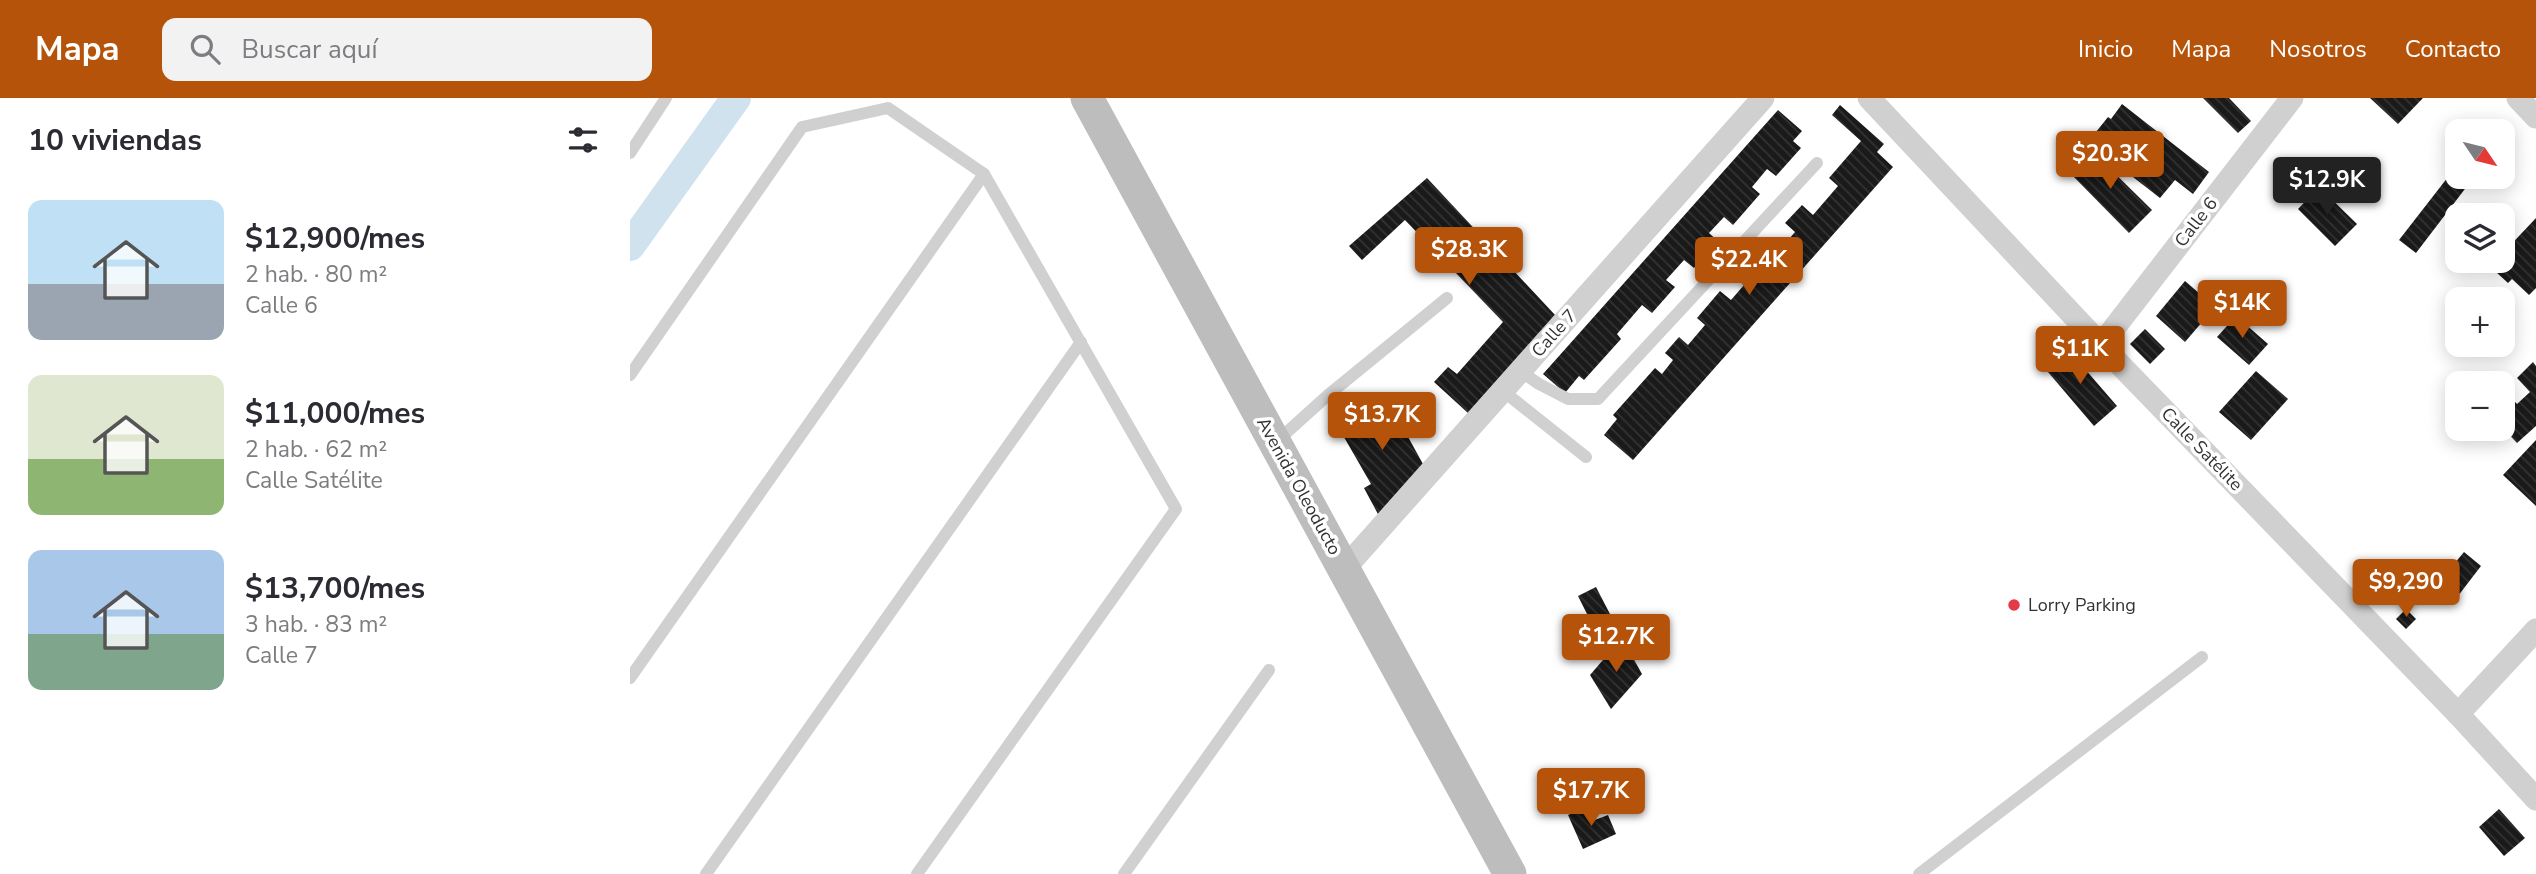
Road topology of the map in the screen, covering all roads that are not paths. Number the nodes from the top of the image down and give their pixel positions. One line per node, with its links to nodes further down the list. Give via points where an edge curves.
1 (666, 98): 8 (lane)
2 (1087, 98): 17 (main road, Avenida Oleoducto)
3 (1763, 98): 14 (street, Calle 7)
4 (1869, 98): 13 (street, Calle Satélite)
5 (2292, 98): 13 (street, Calle 6)
6 (2518, 98): 7 (street)
7 (2536, 117)
8 (630, 153)
9 (1817, 163): 14 (lane, via 1598,400 1568,399)
10 (984, 174): 12 (lane); 15 (lane, via 887,108 802,127); 23 (lane)
11 (1447, 298): 17 (lane)
12 (1080, 342): 26 (lane); 27 (lane, via 1176,509)
13 (2101, 345): 24 (street, Calle Satélite)
14 (1520, 371): 16 (street, Calle 7)
15 (630, 375)
16 (1503, 391): 18 (lane); 19 (street, Calle 7)
17 (1275, 443): 19 (main road, Avenida Oleoducto)
18 (1586, 457)
19 (1344, 569): 29 (main road, Avenida Oleoducto)
20 (2536, 630): 24 (street)
21 (2202, 657): 30 (lane)
22 (1269, 670): 28 (lane)
23 (630, 678)
24 (2458, 714): 25 (street, Calle Satélite)
25 (2536, 799)
26 (706, 874)
27 (917, 874)
28 (1124, 874)
29 (1510, 874)
30 (1919, 874)

